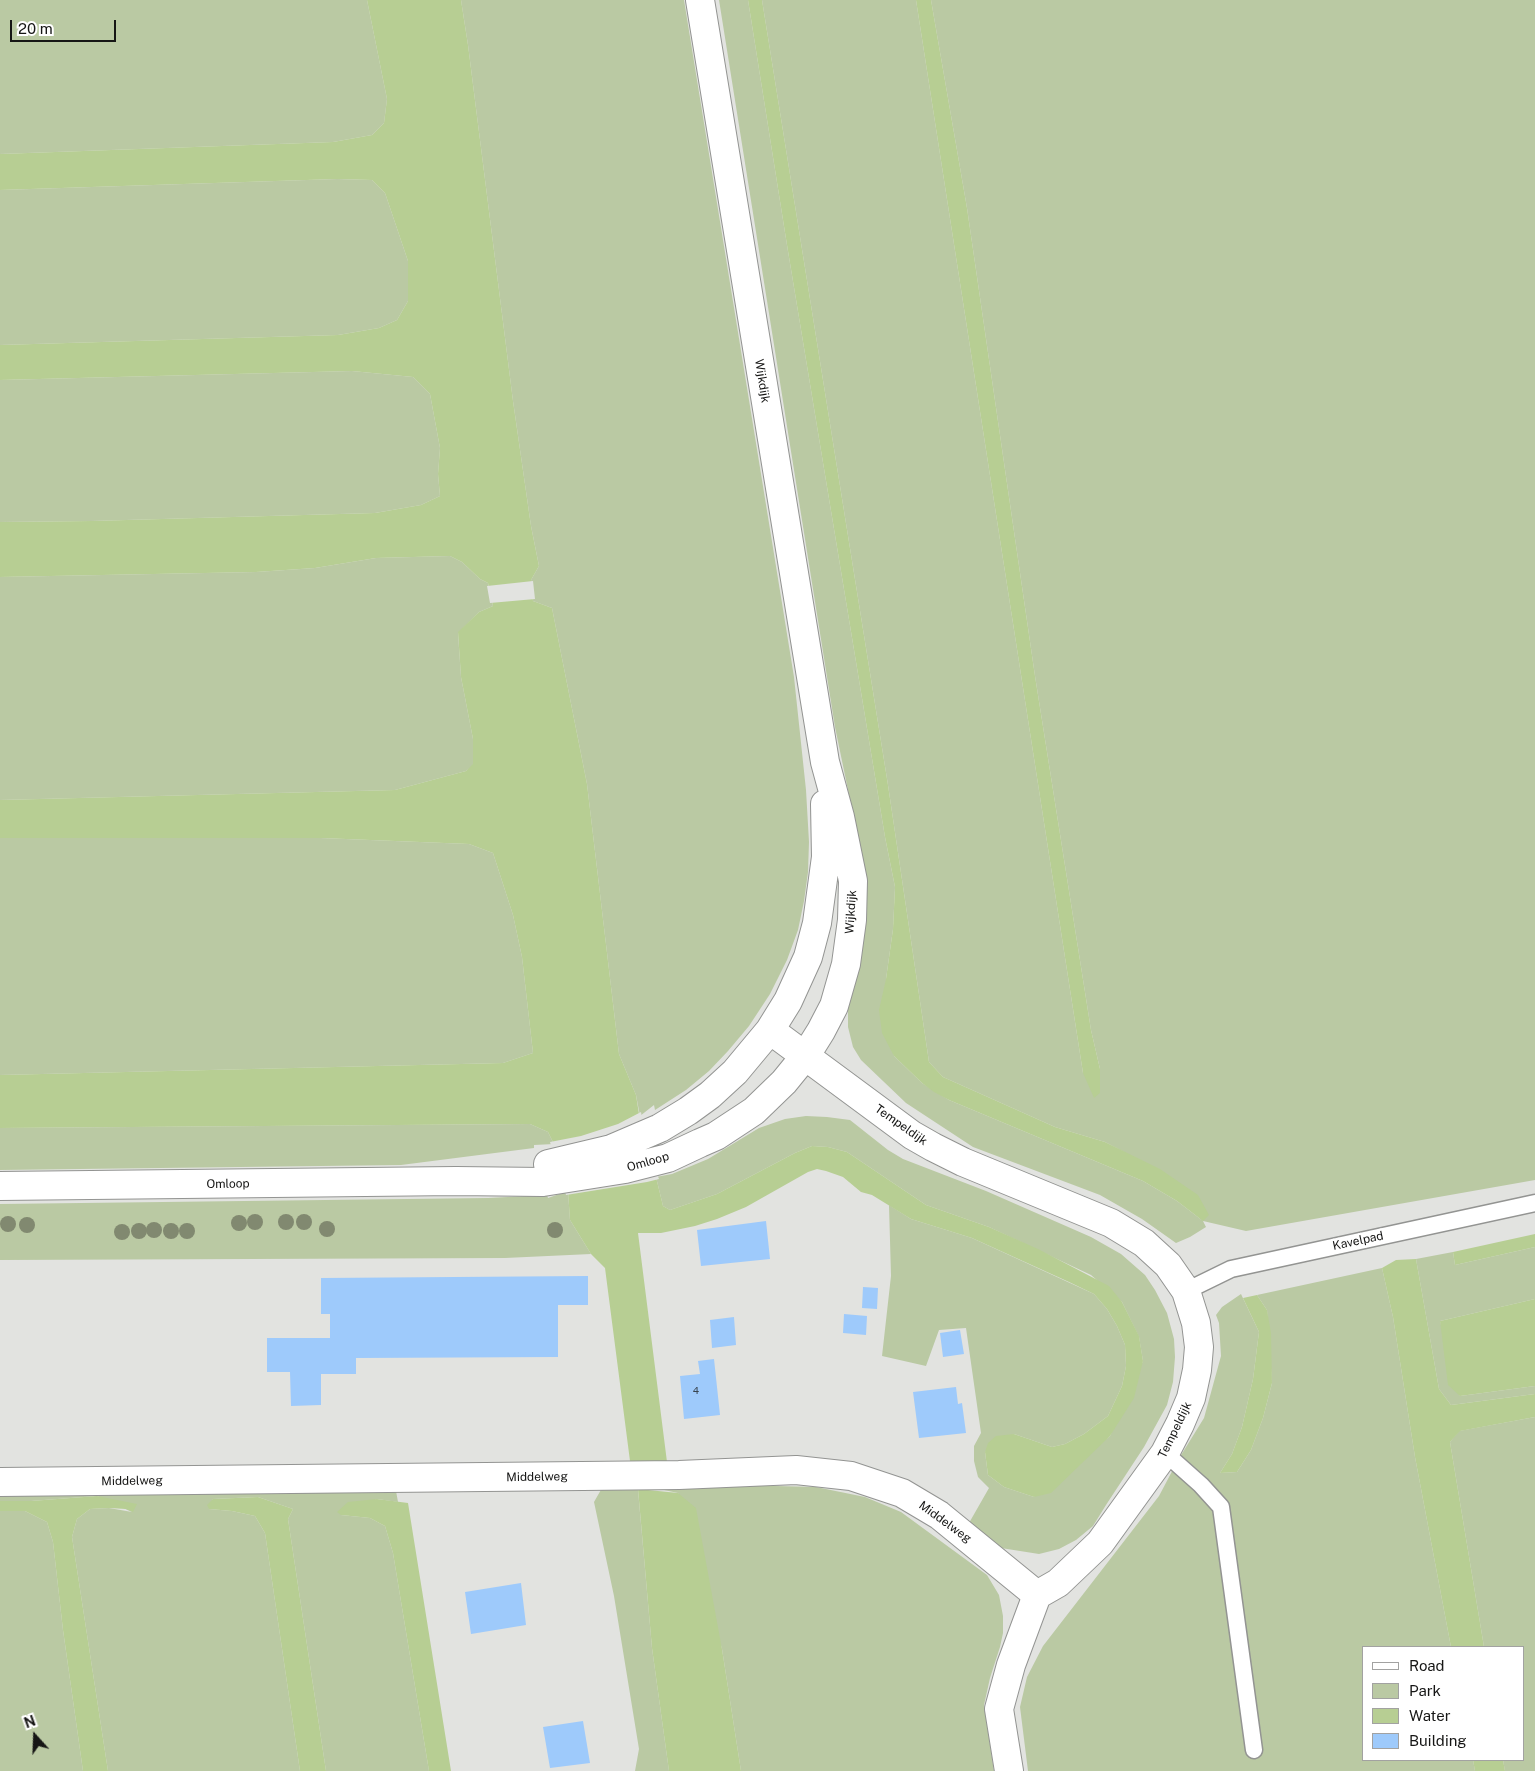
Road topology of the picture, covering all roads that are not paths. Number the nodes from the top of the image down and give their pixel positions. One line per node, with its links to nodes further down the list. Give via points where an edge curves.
1 (700, 0): 2 (street, Wijkdijk)
2 (825, 762): 3 (street, Wijkdijk, via 826,857 816,923 808,957 788,1001); 4 (street, Wijkdijk, via 854,882 852,920 846,964 834,1006)
3 (770, 1030): 4 (street, Tempeldijk); 5 (street, Omloop, via 735,1072 688,1111 611,1149)
4 (806, 1055): 5 (street, Omloop, via 754,1111 716,1136 668,1158 625,1169); 8 (street, Tempeldijk, via 912,1135 933,1147 1085,1212 1144,1243 1168,1265)
5 (541, 1174): 6 (street, Omloop, via 456,1181)
6 (0, 1186)
7 (1535, 1203): 8 (lane, Kavelpad, via 1231,1269)
8 (1186, 1291): 9 (street, Tempeldijk, via 1196,1323 1197,1370 1191,1398)
9 (1165, 1453): 11 (street, Tempeldijk, via 1100,1543 1058,1583); 12 (lane, via 1221,1507)
10 (0, 1482): 11 (street, Middelweg, via 679,1476 796,1470 851,1476 902,1493 939,1515)
11 (1037, 1595): 13 (street, via 999,1708)
12 (1254, 1750)
13 (1009, 1771)

